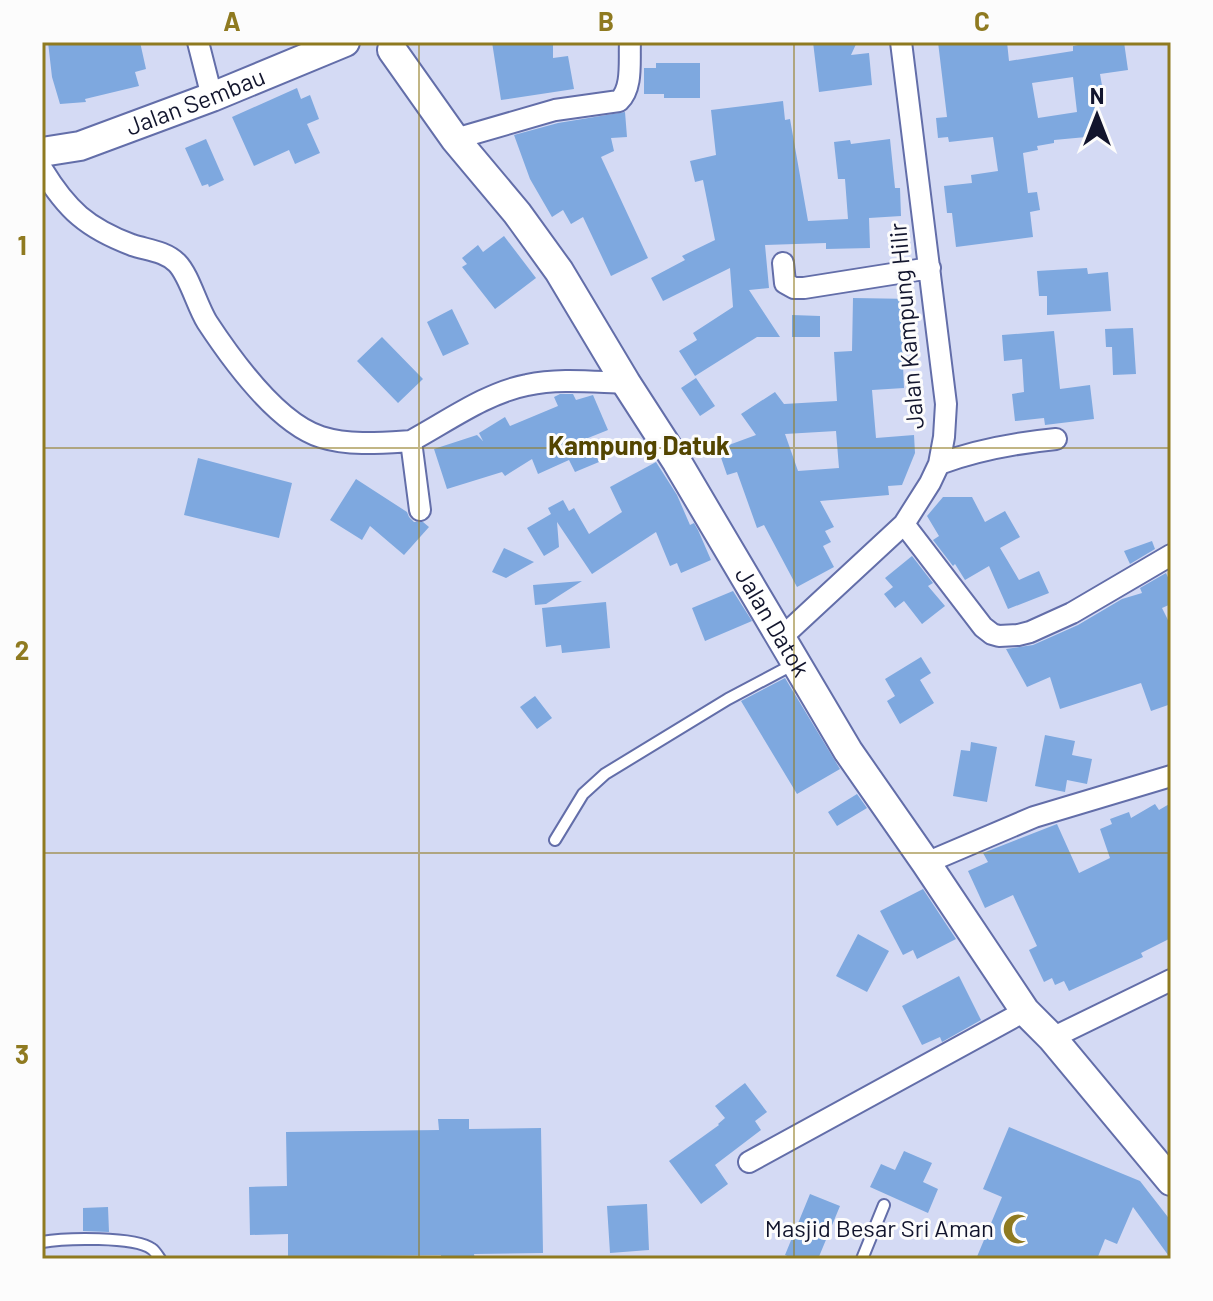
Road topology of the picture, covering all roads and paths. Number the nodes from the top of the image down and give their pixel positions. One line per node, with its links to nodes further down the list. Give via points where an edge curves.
1 (198, 42): 7 (street)
2 (345, 42): 7 (main road, Jalan Sembau)
3 (356, 42): 6 (main road, via 375,54)
4 (630, 42): 8 (street, via 629,80 619,101 555,110)
5 (901, 42): 12 (street, Jalan Kampung Hilir)
6 (397, 46): 8 (main road, Jalan Datok)
7 (212, 97): 9 (main road, Jalan Sembau, via 80,146)
8 (455, 139): 13 (main road, Jalan Datok, via 559,271)
9 (42, 152)
10 (42, 169): 15 (street, via 78,216 101,232 178,264 206,320 281,414 305,431 338,441)
11 (783, 263): 12 (street, via 785,283 794,288)
12 (930, 268): 16 (street, Jalan Kampung Hilir, via 946,404)
13 (626, 383): 15 (street, via 528,384); 20 (main road, Jalan Datok)
14 (1056, 439): 16 (street, via 980,451)
15 (411, 441): 17 (street)
16 (939, 464): 18 (street, Jalan Kampung Hilir)
17 (420, 510)
18 (904, 524): 19 (street, via 983,627 999,636 1018,635 1072,613); 20 (street, Jalan Kampung Hilir)
19 (1171, 555)
20 (781, 638): 21 (main road, Jalan Datok)
21 (796, 663): 23 (lane, via 605,774 583,794); 24 (main road, Jalan Datok, via 848,751)
22 (1171, 776): 24 (street, via 1034,817)
23 (555, 840)
24 (926, 863): 26 (main road, Jalan Datok)
25 (1171, 980): 27 (street)
26 (1025, 1011): 27 (main road, Jalan Datok); 28 (street)
27 (1052, 1038): 29 (main road, Jalan Datok)
28 (749, 1162)
29 (1171, 1181)
30 (884, 1205): 33 (lane)
31 (42, 1242): 32 (lane, via 129,1241 151,1248)
32 (160, 1259)
33 (862, 1259)

